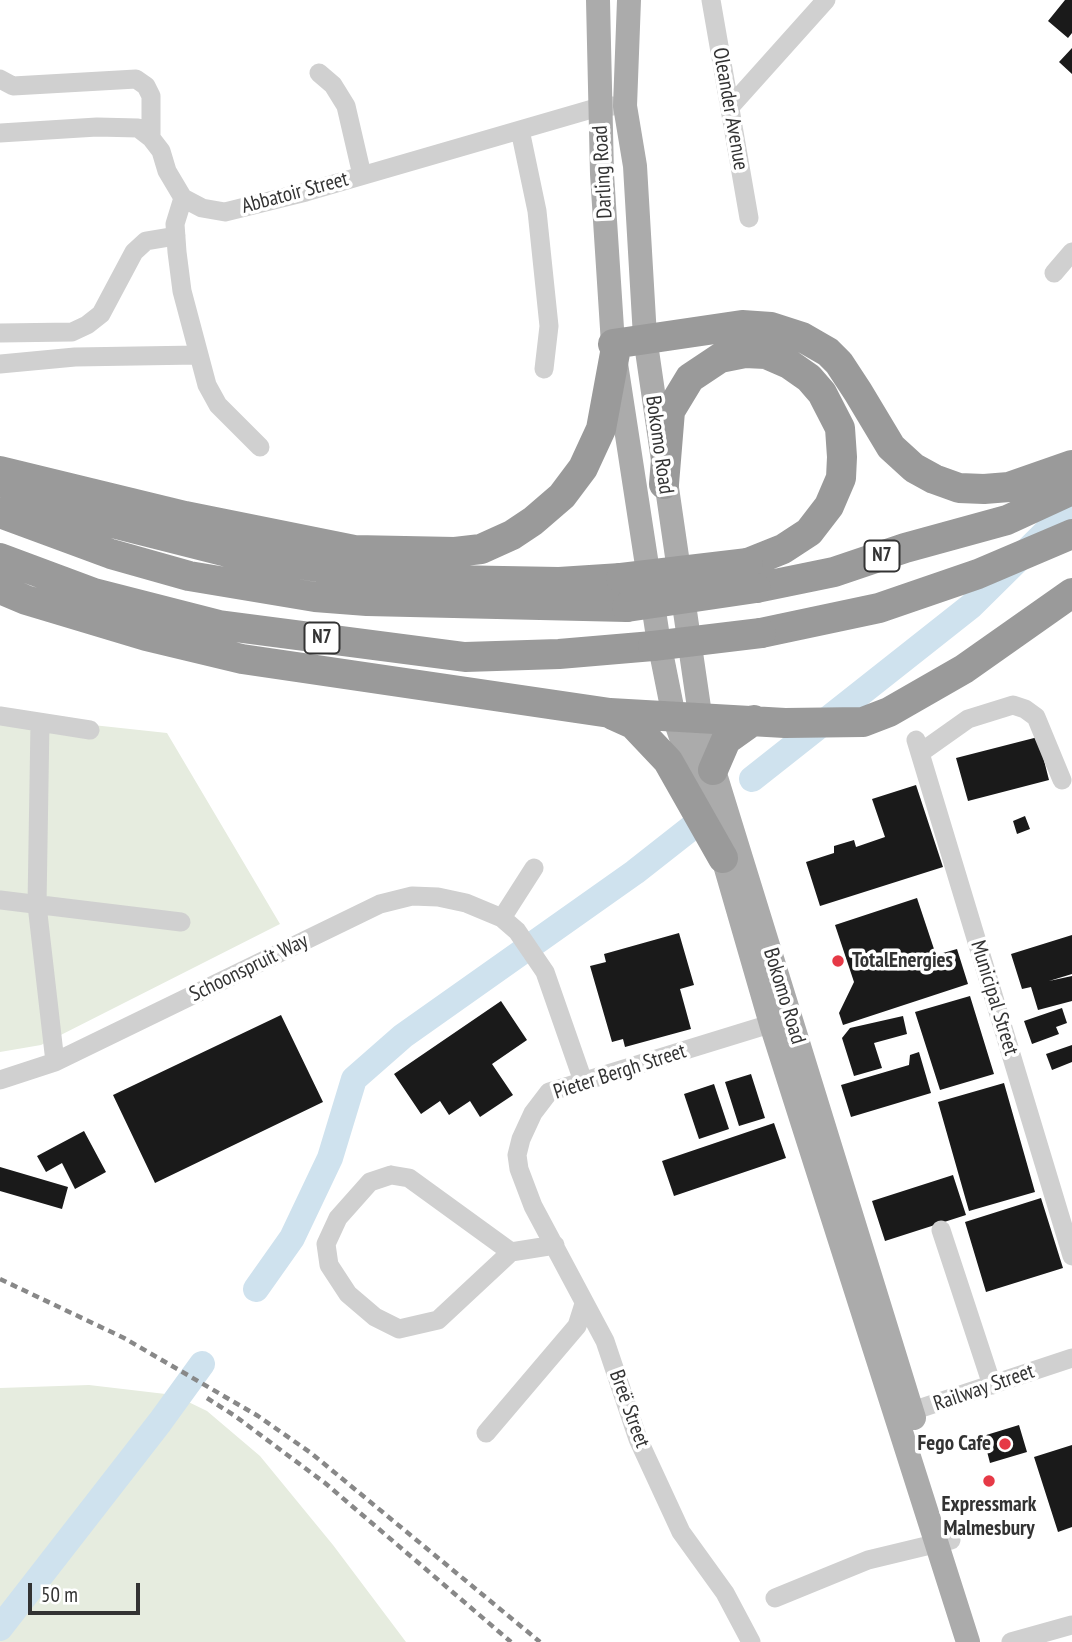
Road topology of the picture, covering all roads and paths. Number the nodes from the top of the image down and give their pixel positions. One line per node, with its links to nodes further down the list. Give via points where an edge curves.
1 (598, 0): 8 (main road, Darling Road)
2 (629, 0): 7 (main road, Darling Road)
3 (711, 0): 9 (street, Oleander Avenue)
4 (826, 0): 9 (street)
5 (319, 73): 13 (street, via 346,106)
6 (0, 79): 12 (street, via 13,86 136,79 151,96)
7 (625, 106): 8 (street, Abbatoir Street); 20 (main road, Darling Road, via 635,166)
8 (599, 107): 10 (street, Abbatoir Street); 21 (main road, Darling Road)
9 (730, 107): 15 (street, Oleander Avenue)
10 (520, 130): 13 (street, Abbatoir Street); 24 (street, via 537,211 549,326)
11 (0, 133): 12 (street, via 138,128)
12 (152, 138): 14 (street)
13 (362, 175): 14 (street, Abbatoir Street, via 225,212)
14 (183, 198): 16 (street)
15 (749, 218)
16 (176, 236): 19 (street, via 146,241 134,252 102,314 87,325 72,332); 22 (street, via 182,291)
17 (1072, 252): 18 (street)
18 (1054, 273)
19 (0, 333)
20 (645, 338): 21 (highway); 26 (highway, via 741,325 771,327 802,337 839,363 891,447 914,468 959,488 1009,487); 28 (main road, Bokomo Road)
21 (614, 349): 27 (highway, via 601,429 583,468 562,496 533,521 481,549 354,550 185,516); 40 (main road, Bokomo Road, via 658,637)
22 (198, 355): 23 (street, via 75,357); 25 (street, via 218,405)
23 (0, 364)
24 (544, 369)
25 (260, 447)
26 (1072, 465)
27 (0, 471)
28 (664, 484): 34 (highway, via 670,411 690,379 720,358 744,353 766,354 809,378 839,428 841,478 829,506 809,532); 40 (main road, Bokomo Road)
29 (0, 487): 36 (highway, via 73,513 231,553 336,570 447,580 559,582)
30 (1072, 490): 34 (highway, N7, via 1007,520 834,572)
31 (0, 513): 36 (highway, N7, via 111,554 188,576 315,597 394,602)
32 (1072, 534): 33 (highway, N7, bridge, via 978,574 880,608 761,633 559,654 465,657 231,627 94,593)
33 (0, 558)
34 (752, 575): 36 (highway, N7, bridge)
35 (0, 589): 38 (highway, via 146,636 242,659)
36 (624, 592)
37 (1072, 593): 41 (highway, via 964,669 913,700 863,722)
38 (610, 713): 40 (highway); 46 (highway, via 633,724 668,761)
39 (0, 716): 42 (street)
40 (687, 717): 41 (highway); 44 (main road, Bokomo Road); 46 (main road, Bokomo Road)
41 (754, 720): 44 (highway, via 726,740)
42 (40, 722): 43 (street); 49 (street)
43 (90, 730)
44 (713, 770): 52 (main road, Bokomo Road)
45 (1062, 780): 57 (street, Municipal Street, via 1036,717 1013,705 968,719 918,747)
46 (723, 858): 52 (main road, Bokomo Road)
47 (534, 868): 50 (street)
48 (0, 900): 49 (street)
49 (37, 905): 51 (street); 53 (street)
50 (502, 918): 53 (street, Schoonspruit Way, via 438,897 412,896 380,904); 55 (street, Schoonspruit Way, via 517,931 545,972)
51 (181, 922)
52 (781, 1021): 55 (street, Pieter Bergh Street); 65 (main road, Bokomo Road)
53 (55, 1062): 54 (street, Schoonspruit Way)
54 (0, 1080)
55 (583, 1081): 56 (street, Pieter Bergh Street, via 549,1092 533,1113 517,1155)
56 (519, 1169): 59 (street, Breë Street)
57 (1064, 1203): 61 (street, Municipal Street)
58 (941, 1230): 64 (street)
59 (555, 1245): 60 (street); 62 (street, Breë Street)
60 (510, 1252): 60 (street, via 438,1320 399,1329 375,1317 348,1294 329,1265 326,1244 338,1218 370,1182 391,1175 409,1178)
61 (1072, 1256)
62 (584, 1304): 66 (street, via 577,1326); 70 (street, Breë Street, via 605,1341 638,1438 681,1532 725,1593)
63 (1072, 1358): 64 (street, Railway Street)
64 (992, 1385): 65 (street, Railway Street)
65 (904, 1415): 67 (main road, Bokomo Road)
66 (486, 1433)
67 (943, 1541): 68 (street, via 868,1559); 71 (main road, Bokomo Road); 72 (main road, Bokomo Road)
68 (775, 1598)
69 (1072, 1625): 73 (street)
70 (751, 1642)
71 (968, 1642)
72 (982, 1642)
73 (1011, 1642)

